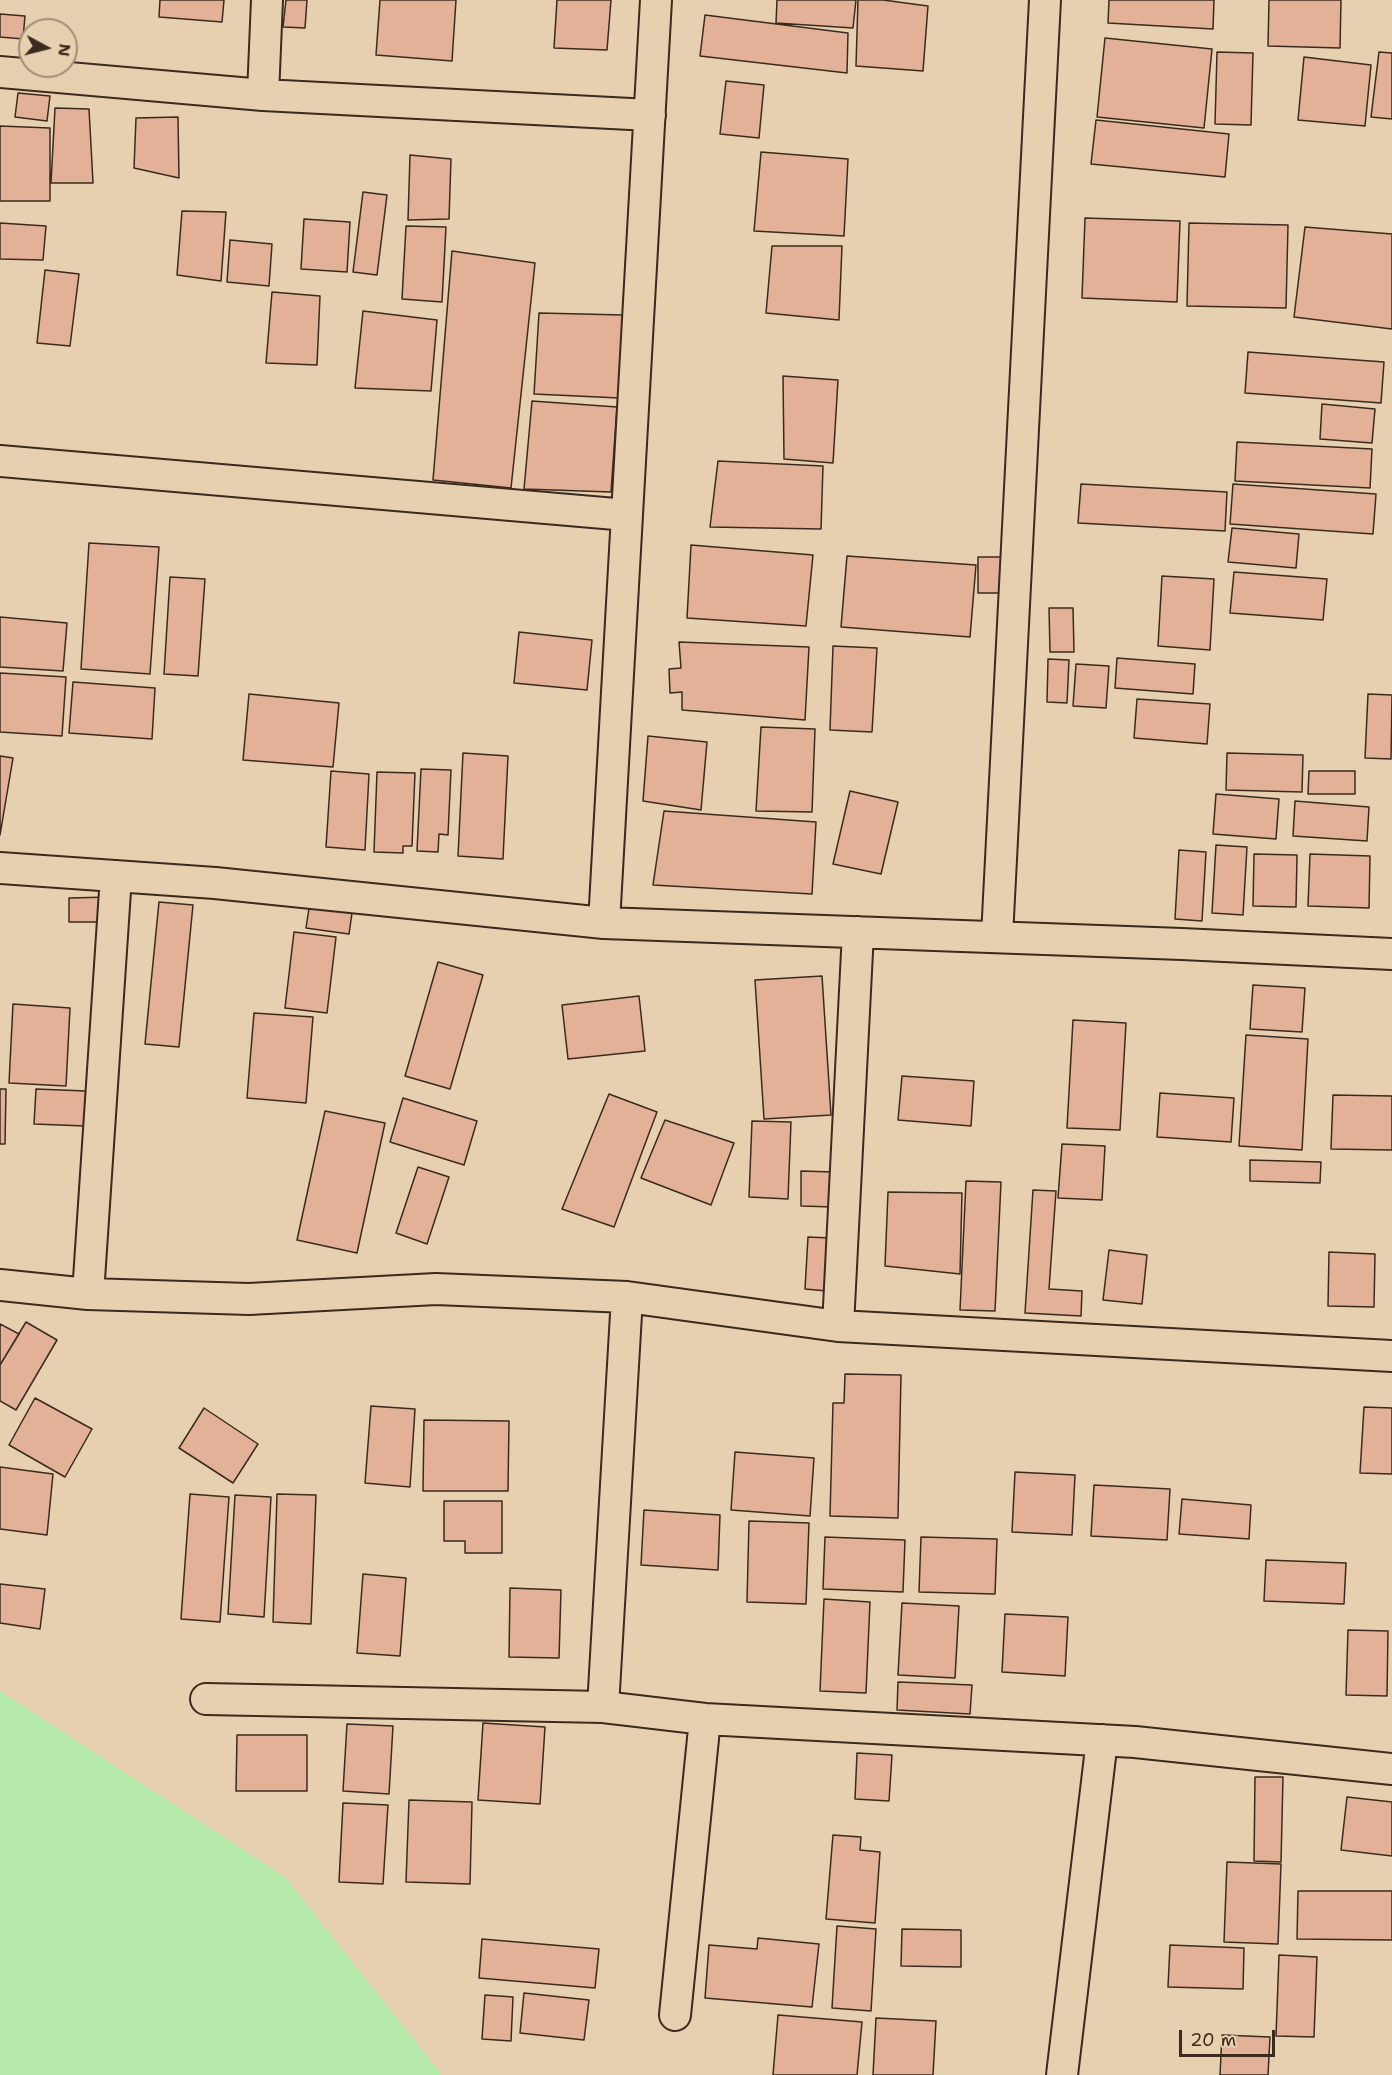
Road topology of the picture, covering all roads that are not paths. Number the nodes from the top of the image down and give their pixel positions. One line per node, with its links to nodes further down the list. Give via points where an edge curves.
1 (267, 0): 5 (street)
2 (656, 0): 6 (street)
3 (1045, 0): 13 (street)
4 (0, 72): 5 (street)
5 (263, 94): 6 (street)
6 (650, 115): 8 (street)
7 (0, 462): 8 (street)
8 (627, 515): 11 (street)
9 (0, 868): 10 (street)
10 (116, 876): 11 (street); 17 (street)
11 (604, 923): 12 (street)
12 (858, 932): 13 (street); 19 (street)
13 (997, 937): 15 (street)
14 (1392, 939): 15 (street)
15 (1392, 954)
16 (0, 1285): 17 (street)
17 (88, 1294): 18 (street, via 249,1299 436,1289)
18 (627, 1297): 19 (street); 22 (street)
19 (838, 1326): 20 (street)
20 (1392, 1356)
21 (206, 1699): 22 (street)
22 (603, 1707): 23 (street)
23 (705, 1719): 24 (street); 26 (street)
24 (1102, 1740): 25 (street); 27 (street)
25 (1392, 1769)
26 (675, 2014)
27 (1062, 2075)

